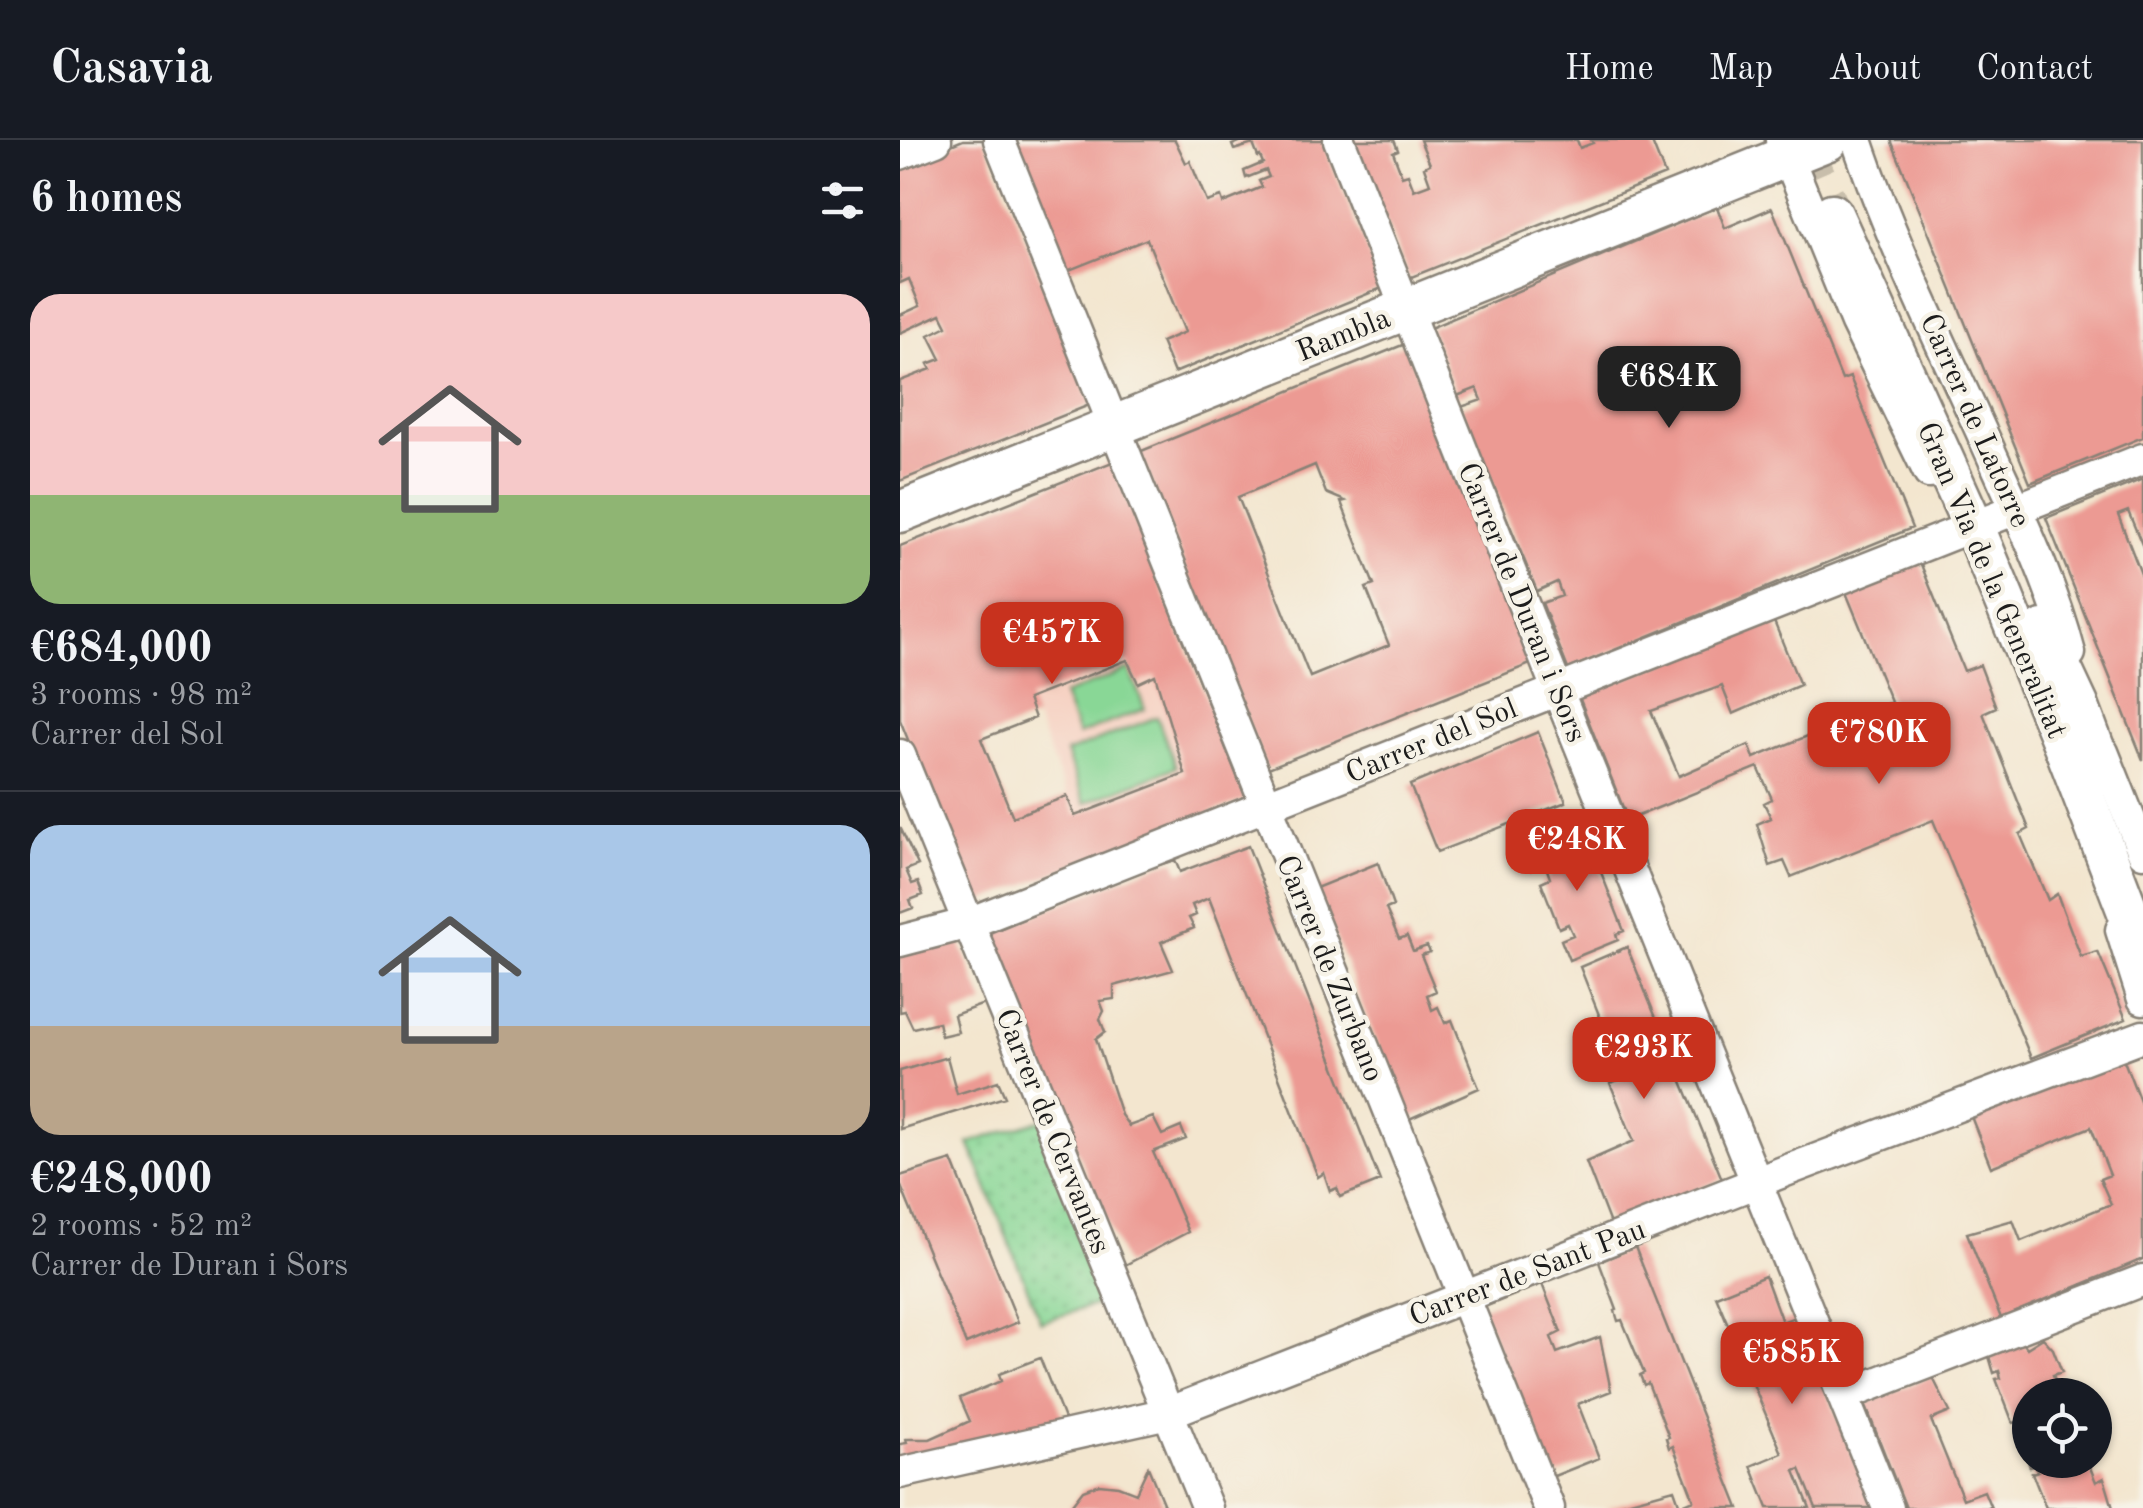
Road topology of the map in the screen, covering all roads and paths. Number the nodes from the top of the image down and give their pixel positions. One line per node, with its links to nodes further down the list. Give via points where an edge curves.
1 (936, 140): 7 (street)
2 (999, 140): 10 (street, Carrer de Zurbano)
3 (1339, 140): 9 (street, Carrer de Duran i Sors)
4 (1828, 140): 6 (street, Rambla)
5 (1857, 140): 13 (street, Carrer de Latorre, via 1916,286)
6 (1784, 148): 9 (street, Rambla); 13 (street, Carrer de Latorre, via 1856,324)
7 (900, 154)
8 (1845, 212): 13 (street, Gran Via de la Generalitat)
9 (1406, 308): 10 (street, Rambla); 14 (street, Carrer de Duran i Sors)
10 (1114, 428): 12 (street, Rambla); 17 (street, Carrer de Zurbano)
11 (2143, 459): 13 (street, Carrer del Sol)
12 (900, 512)
13 (1985, 522): 14 (street, Carrer del Sol); 15 (street, Gran Via de la Generalitat); 15 (street, Carrer de Latorre)
14 (1557, 689): 17 (street, Carrer del Sol); 24 (street, Carrer de Duran i Sors)
15 (2055, 691): 18 (street, Gran Via de la Generalitat); 18 (street, Carrer de Latorre)
16 (900, 754): 19 (street, Carrer de Cervantes)
17 (1267, 806): 19 (street, Carrer del Sol); 26 (street, Carrer de Zurbano)
18 (2128, 864): 21 (street, Gran Via de la Generalitat); 22 (street, Carrer de Latorre)
19 (969, 923): 20 (street, Carrer del Sol); 28 (street, Carrer de Cervantes)
20 (900, 942)
21 (2143, 951)
22 (2143, 999)
23 (2143, 1036): 24 (street, Carrer de Sant Pau)
24 (1757, 1183): 26 (street, Carrer de Sant Pau); 27 (street, Carrer de Duran i Sors)
25 (2143, 1280): 27 (street)
26 (1462, 1296): 28 (street, Carrer de Sant Pau); 31 (street, Carrer de Zurbano)
27 (1843, 1396): 32 (street, Carrer de Duran i Sors)
28 (1168, 1413): 29 (street, Carrer de Sant Pau); 30 (street, Carrer de Cervantes)
29 (900, 1473)
30 (1207, 1508)
31 (1549, 1508)
32 (1888, 1508)

